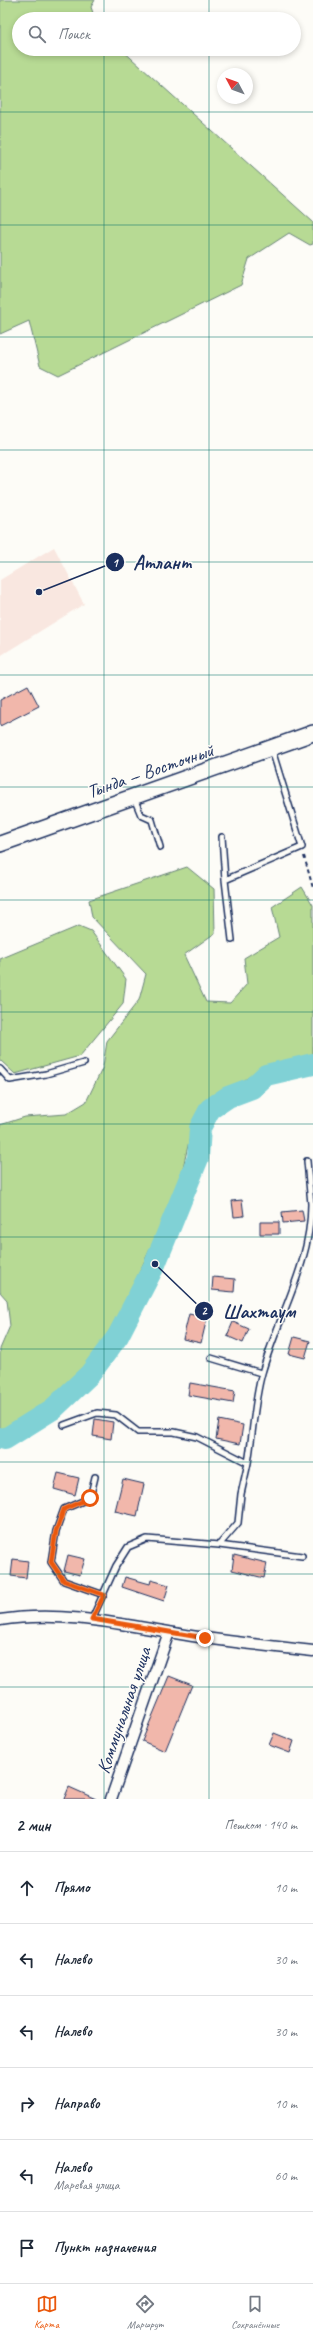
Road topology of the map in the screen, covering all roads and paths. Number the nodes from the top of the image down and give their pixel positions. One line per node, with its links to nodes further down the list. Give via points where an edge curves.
1 (313, 733): 2 (street, Тында — Восточный)
2 (272, 749): 3 (street, Тында — Восточный); 7 (lane)
3 (134, 797): 5 (street, Тында — Восточный); 6 (lane, via 141,815 152,820)
4 (222, 837): 8 (lane)
5 (0, 844)
6 (160, 847)
7 (302, 847): 8 (lane); 9 (path)
8 (224, 880): 10 (lane)
9 (313, 888)
10 (232, 940)
11 (84, 1063): 12 (lane, via 46,1074 10,1080)
12 (0, 1069)
13 (307, 1161): 14 (lane)
14 (312, 1204): 16 (lane, via 311,1227 305,1255)
15 (211, 1358): 16 (lane)
16 (261, 1373): 18 (lane)
17 (64, 1425): 18 (lane, via 97,1414 116,1415 138,1432 174,1432 197,1437)
18 (248, 1463): 20 (lane, via 238,1523)
19 (95, 1476): 22 (lane, via 90,1498 64,1509 56,1531 51,1562 64,1581)
20 (219, 1545): 21 (lane); 22 (lane, via 147,1539 128,1547 116,1566)
21 (302, 1556)
22 (104, 1595): 23 (lane)
23 (92, 1619): 24 (street, via 29,1616); 25 (street)
24 (0, 1620)
25 (169, 1632): 26 (street); 27 (street, Коммунальная улица)
26 (313, 1652)
27 (111, 1799)

